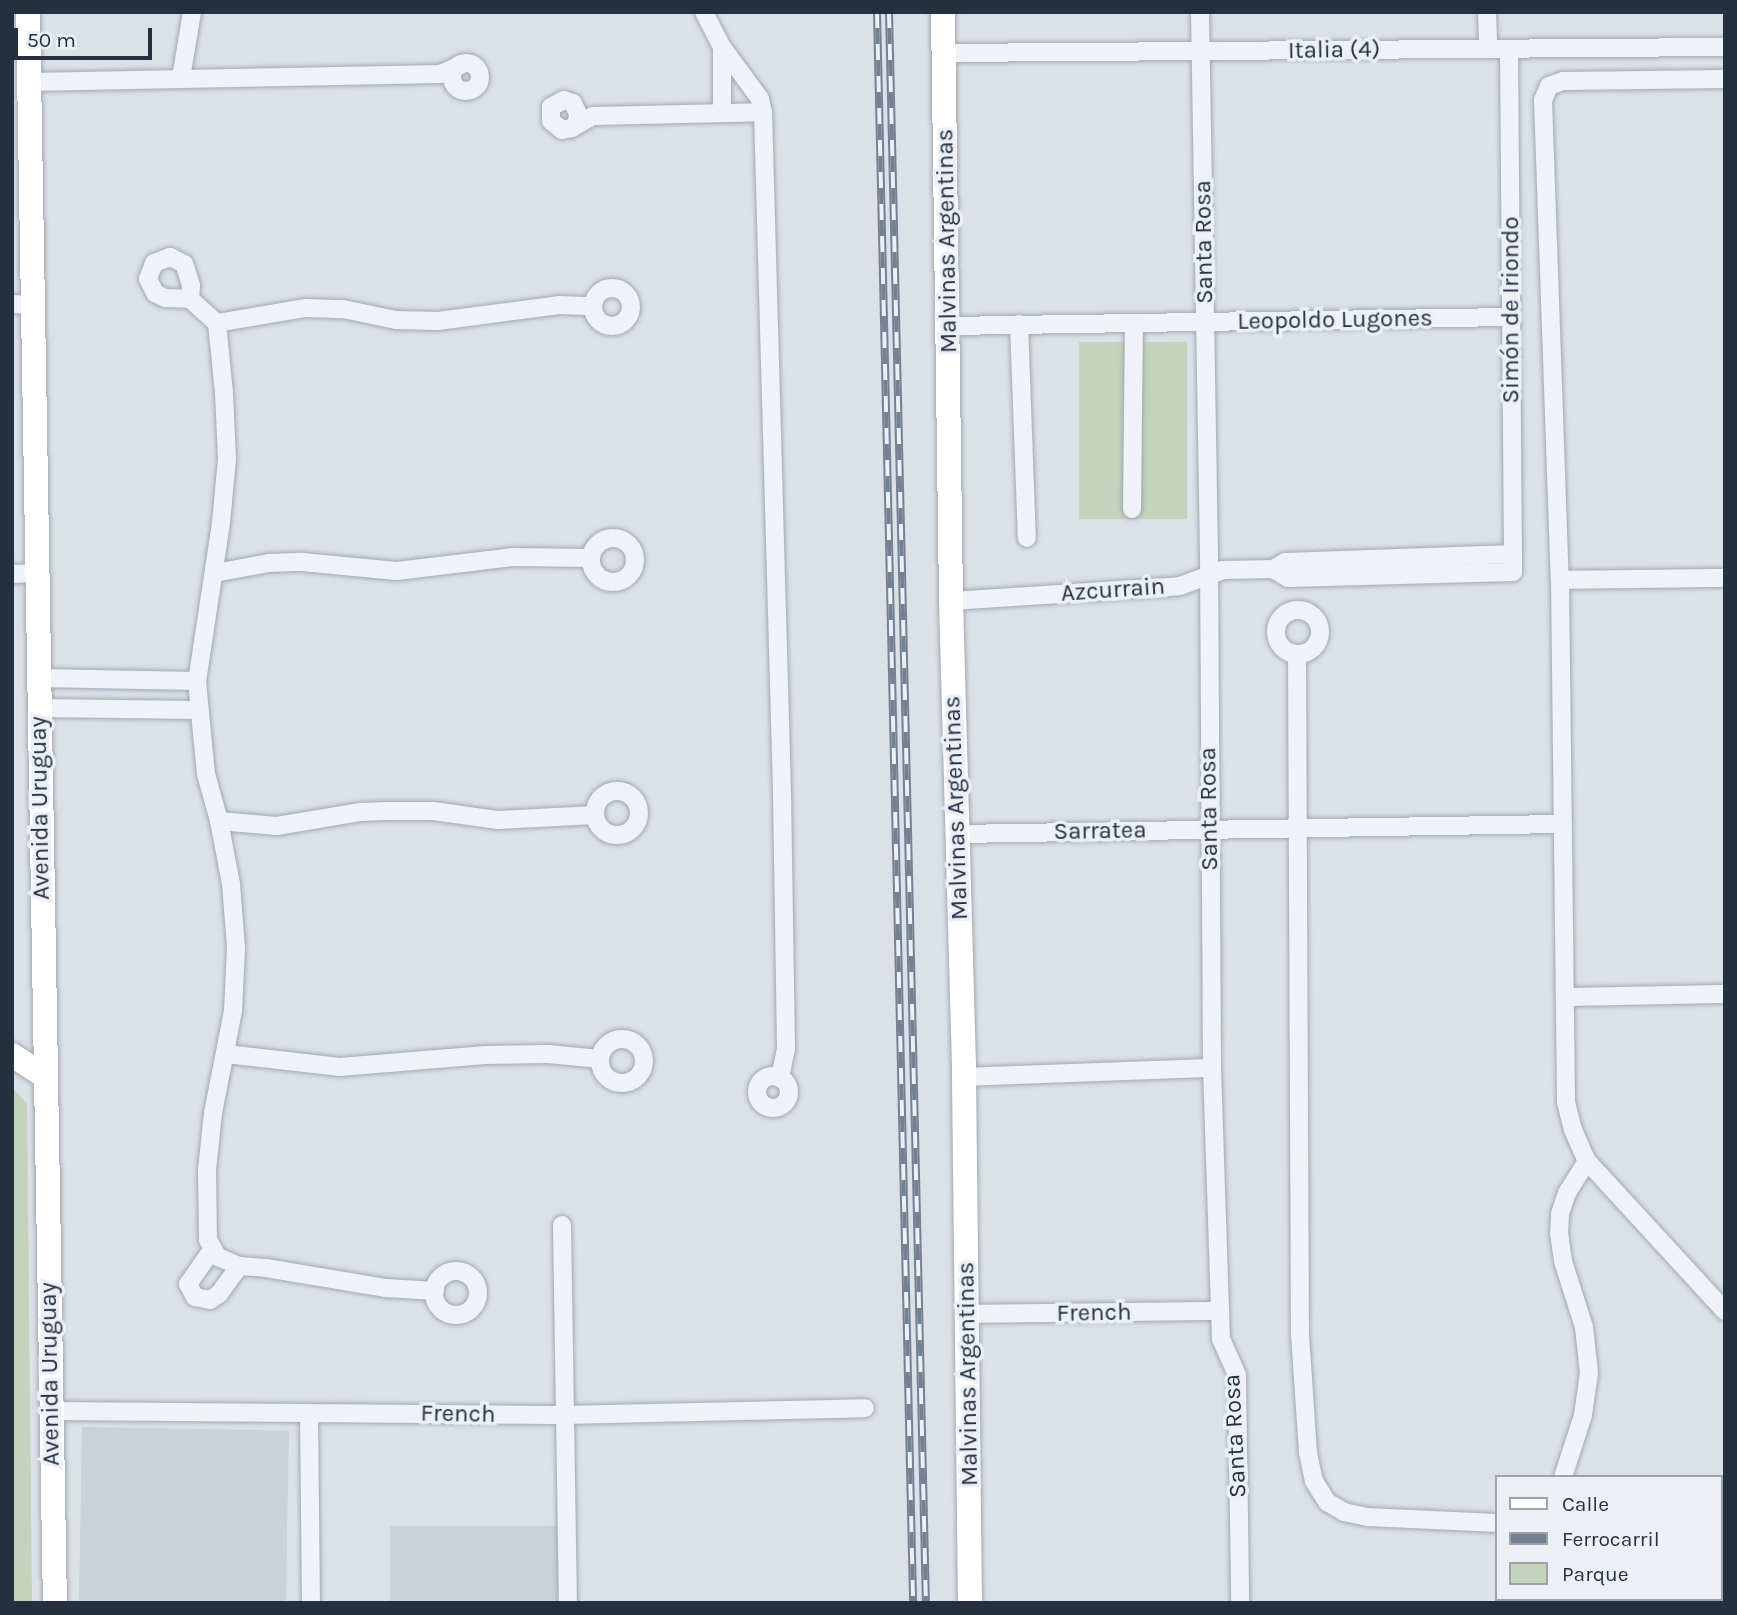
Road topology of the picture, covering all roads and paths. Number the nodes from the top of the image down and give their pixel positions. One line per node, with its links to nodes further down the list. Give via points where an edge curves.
1 (28, 12): 16 (main road, Avenida Uruguay)
2 (192, 12): 14 (street)
3 (704, 12): 7 (street)
4 (943, 12): 12 (main road, Malvinas Argentinas)
5 (1200, 12): 11 (street, Santa Rosa)
6 (1488, 12): 9 (street)
7 (722, 47): 17 (street, via 760,99); 18 (street)
8 (1725, 47): 10 (street, Italia (4))
9 (1488, 49): 10 (street, Italia (4)); 11 (street, Italia (4))
10 (1509, 49): 23 (street, Simón de Iriondo)
11 (1201, 51): 12 (street, Italia (4)); 24 (street, Santa Rosa)
12 (944, 53): 28 (main road, Malvinas Argentinas)
13 (451, 74): 14 (street)
14 (181, 78): 16 (street)
15 (1725, 79): 37 (street, via 1563,81 1549,86 1543,100)
16 (29, 82): 21 (main road, Avenida Uruguay)
17 (764, 112): 18 (street); 58 (street, via 782,793 786,1049)
18 (722, 113): 19 (street)
19 (576, 116)
20 (190, 299): 25 (street)
21 (22, 305): 34 (main road, Avenida Uruguay)
22 (593, 306): 25 (street, via 559,305 438,321 306,308)
23 (1511, 317): 24 (street, Leopoldo Lugones); 32 (street, Simón de Iriondo)
24 (1206, 322): 26 (street, Leopoldo Lugones); 35 (street, Santa Rosa)
25 (217, 323): 33 (street, via 227,459)
26 (1134, 323): 27 (street, Leopoldo Lugones); 29 (street)
27 (1019, 324): 28 (street, Leopoldo Lugones); 30 (street)
28 (949, 326): 38 (main road, Malvinas Argentinas)
29 (1132, 509)
30 (1027, 538)
31 (591, 558): 33 (street, via 512,556 397,571 269,563)
32 (1513, 563): 35 (street, Azcurrain, via 1285,562 1273,569)
33 (215, 573): 41 (street)
34 (24, 574): 40 (main road, Avenida Uruguay)
35 (1208, 574): 38 (street, Azcurrain, via 1181,586); 48 (street, Santa Rosa)
36 (1725, 578): 37 (street)
37 (1560, 580): 46 (street)
38 (951, 601): 49 (main road, Malvinas Argentinas)
39 (1297, 654): 47 (street)
40 (38, 678): 41 (street); 42 (main road, Avenida Uruguay)
41 (197, 681): 43 (street)
42 (39, 708): 43 (street); 56 (main road, Avenida Uruguay)
43 (198, 710): 45 (street, via 206,774)
44 (595, 815): 45 (street, via 498,820 433,811 387,811 277,826)
45 (219, 821): 52 (street, via 231,884 236,948)
46 (1563, 824): 47 (street, Sarratea); 51 (street)
47 (1298, 827): 48 (street, Sarratea); 72 (street, via 1300,1335 1314,1481 1327,1502 1344,1512)
48 (1209, 829): 49 (street, Sarratea); 55 (street, Santa Rosa)
49 (957, 834): 57 (main road, Malvinas Argentinas)
50 (1725, 994): 51 (street)
51 (1565, 997): 59 (street, via 1566,1102)
52 (226, 1054): 54 (street, via 353,1067 486,1055); 61 (street, via 207,1170)
53 (12, 1055): 56 (main road)
54 (600, 1059)
55 (1212, 1068): 57 (street); 64 (street, Santa Rosa)
56 (44, 1076): 68 (main road, Avenida Uruguay)
57 (964, 1077): 66 (main road, Malvinas Argentinas)
58 (780, 1078)
59 (1587, 1161): 65 (street); 71 (street, via 1560,1214 1563,1261 1584,1327 1589,1373 1583,1415)
60 (562, 1226): 70 (street)
61 (212, 1250): 62 (street); 62 (street, via 188,1284 195,1297 210,1300 219,1294)
62 (239, 1266): 63 (street, via 386,1289)
63 (435, 1291)
64 (1219, 1311): 66 (street, French); 77 (street, Santa Rosa, via 1221,1339 1237,1375)
65 (1725, 1311)
66 (968, 1314): 76 (main road, Malvinas Argentinas)
67 (865, 1408): 70 (street, French)
68 (51, 1411): 69 (street, French); 73 (main road, Avenida Uruguay)
69 (309, 1413): 70 (street, French); 74 (street)
70 (563, 1415): 75 (street)
71 (1564, 1475)
72 (1496, 1523)
73 (55, 1603)
74 (311, 1603)
75 (568, 1603)
76 (970, 1603)
77 (1240, 1603)

